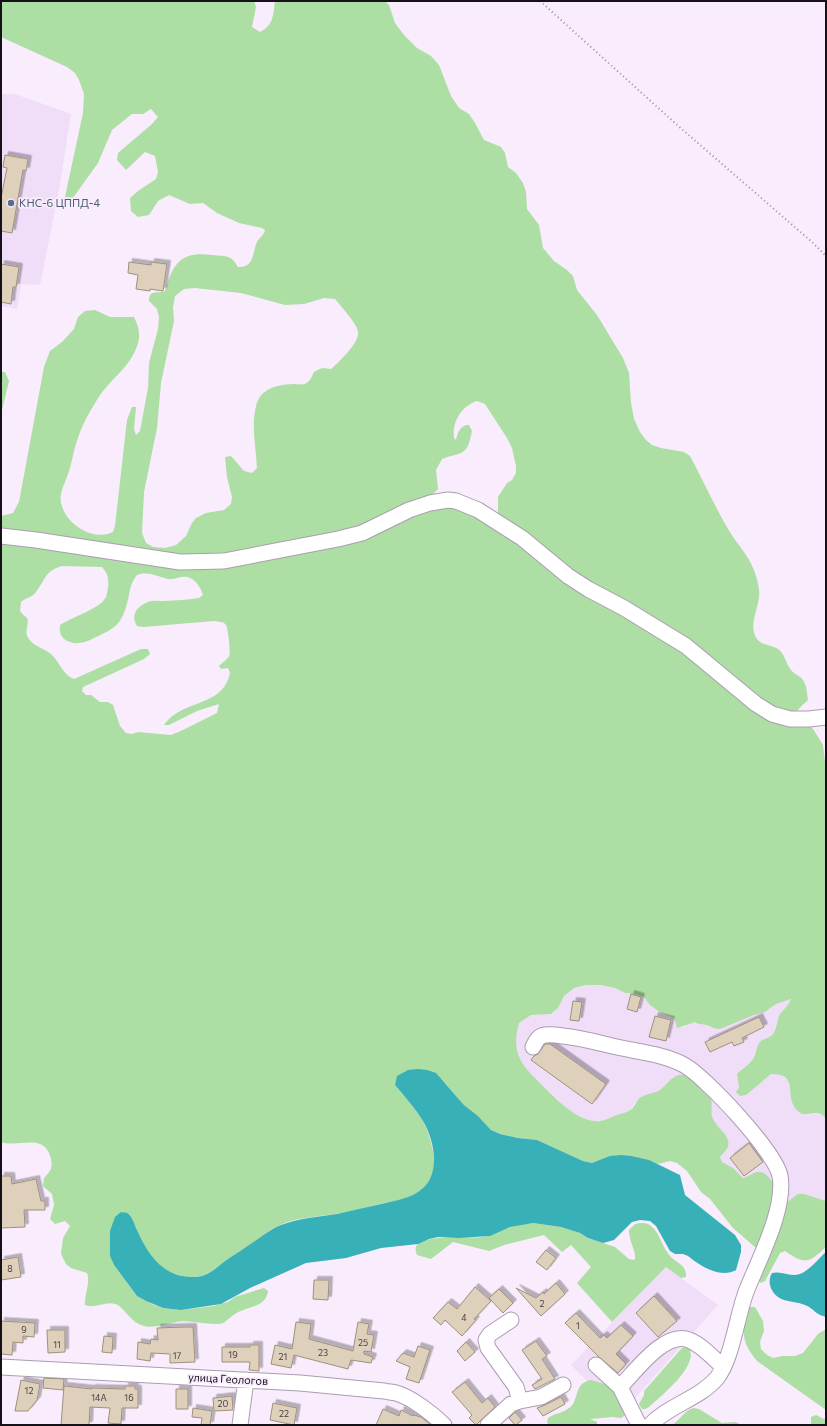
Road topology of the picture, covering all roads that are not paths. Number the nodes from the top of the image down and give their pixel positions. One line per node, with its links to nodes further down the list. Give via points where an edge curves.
1 (1, 536): 2 (street, via 180,562 224,561 362,533 409,510 430,503 456,501 478,510 522,538 581,585 686,646 756,704 772,714 790,718)
2 (826, 717)
3 (533, 1047): 7 (street, via 539,1037 558,1035 657,1055 685,1065 713,1089 774,1160 781,1181 778,1208 746,1293)
4 (511, 1320): 11 (street, via 490,1334 486,1340 488,1348 516,1387)
5 (596, 1365): 10 (street)
6 (1, 1367): 8 (street, улица Геологов)
7 (724, 1367): 10 (street, via 694,1342 676,1338 653,1353); 16 (street, via 710,1384)
8 (246, 1380): 12 (street); 13 (street, улица Геологов, via 397,1393 427,1411)
9 (563, 1385): 11 (street, via 541,1397)
10 (620, 1387): 15 (street)
11 (520, 1401): 14 (street, via 511,1404)
12 (240, 1425)
13 (444, 1425)
14 (488, 1425)
15 (638, 1425)
16 (650, 1425)

